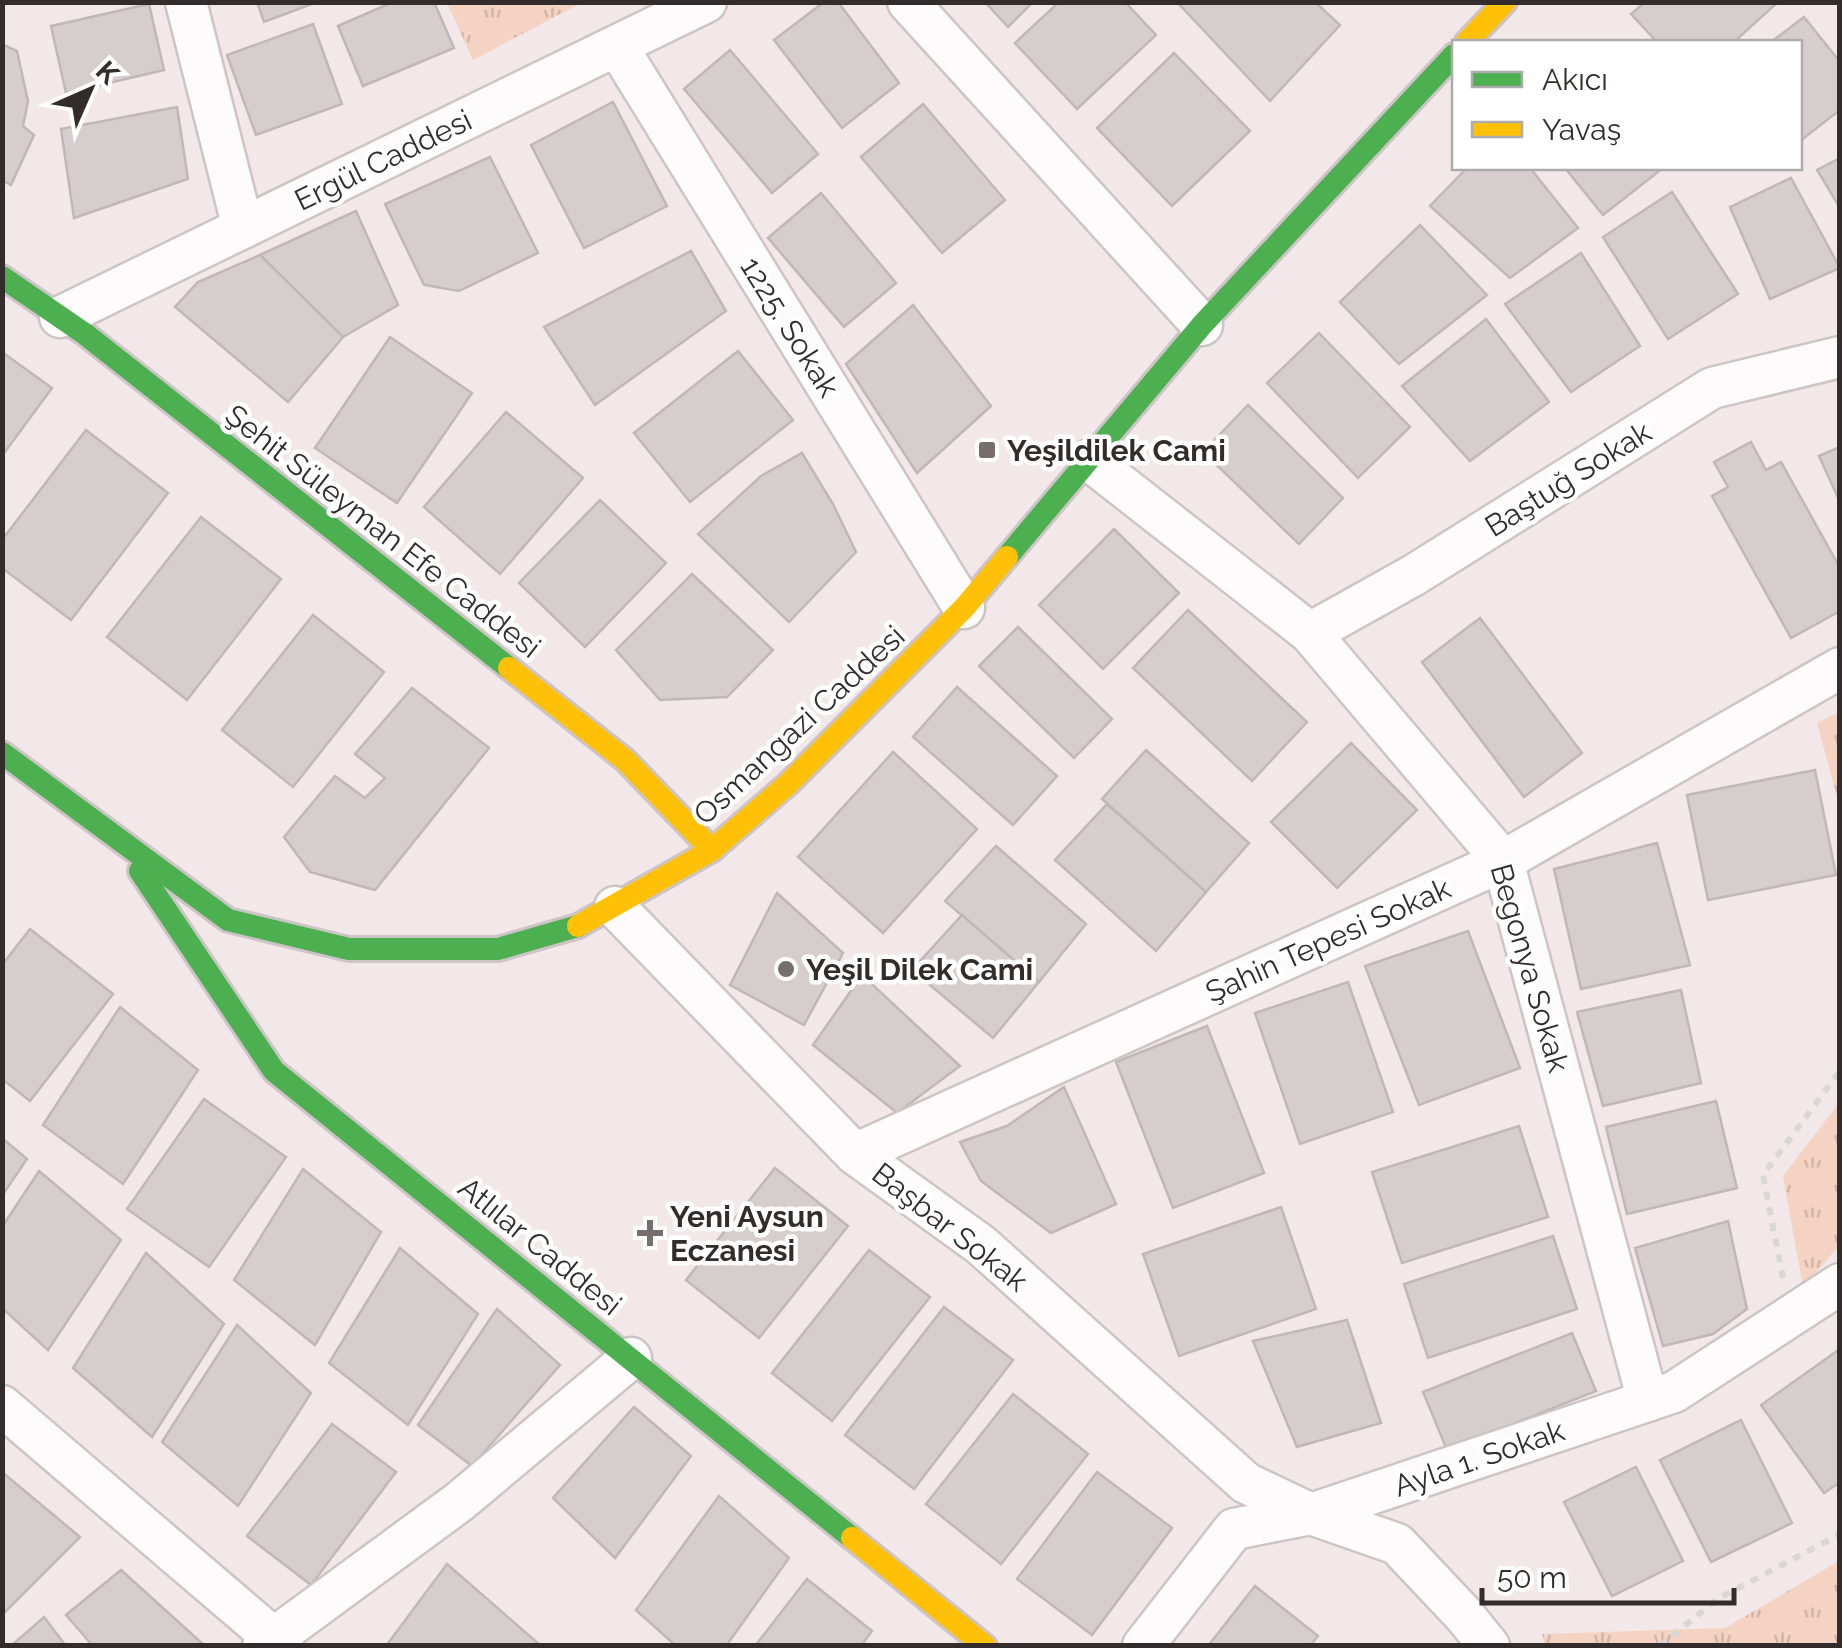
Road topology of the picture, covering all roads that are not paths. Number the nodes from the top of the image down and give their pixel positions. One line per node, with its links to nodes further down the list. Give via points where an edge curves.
1 (186, 2): 8 (street)
2 (706, 2): 6 (street, Ergül Caddesi)
3 (908, 2): 11 (street)
4 (1506, 2): 5 (street)
5 (1469, 40)
6 (617, 46): 8 (street, Ergül Caddesi); 14 (street, 1225. Sokak)
7 (1452, 58): 11 (street, Osmangazi Caddesi)
8 (243, 228): 10 (street, Ergül Caddesi)
9 (2, 276): 10 (street, Şehit Süleyman Efe Caddesi)
10 (60, 317): 19 (street, Şehit Süleyman Efe Caddesi, via 625,760)
11 (1202, 325): 13 (street, Osmangazi Caddesi)
12 (1840, 356): 15 (street, Baştuğ Sokak, via 1712,388 1414,576)
13 (1089, 460): 14 (street, Osmangazi Caddesi); 15 (street, Begonya Sokak)
14 (964, 608): 19 (street, Osmangazi Caddesi, via 788,784)
15 (1310, 633): 20 (street, Begonya Sokak)
16 (1840, 668): 20 (street, Şahin Tepesi Sokak)
17 (2, 753): 18 (street, Osmangazi Caddesi)
18 (118, 839): 21 (street, Osmangazi Caddesi, via 228,920 349,950 498,950 576,927); 24 (street, Atlılar Caddesi, via 274,1072)
19 (712, 850): 21 (street, Osmangazi Caddesi)
20 (1503, 860): 22 (street, Şahin Tepesi Sokak); 25 (street, Begonya Sokak)
21 (616, 907): 22 (street, Başbar Sokak)
22 (855, 1154): 27 (street, Başbar Sokak, via 981,1244 1246,1483)
23 (1840, 1284): 25 (street, Ayla 1. Sokak, via 1674,1392)
24 (631, 1358): 28 (street, via 459,1502); 29 (street, Atlılar Caddesi)
25 (1648, 1401): 27 (street, Ayla 1. Sokak)
26 (2, 1406): 28 (street)
27 (1310, 1514): 30 (street, Ayla 1. Sokak, via 1234,1528); 31 (street, Başbar Sokak, via 1396,1544)
28 (273, 1642)
29 (985, 1646)
30 (1143, 1646)
31 (1489, 1646)

